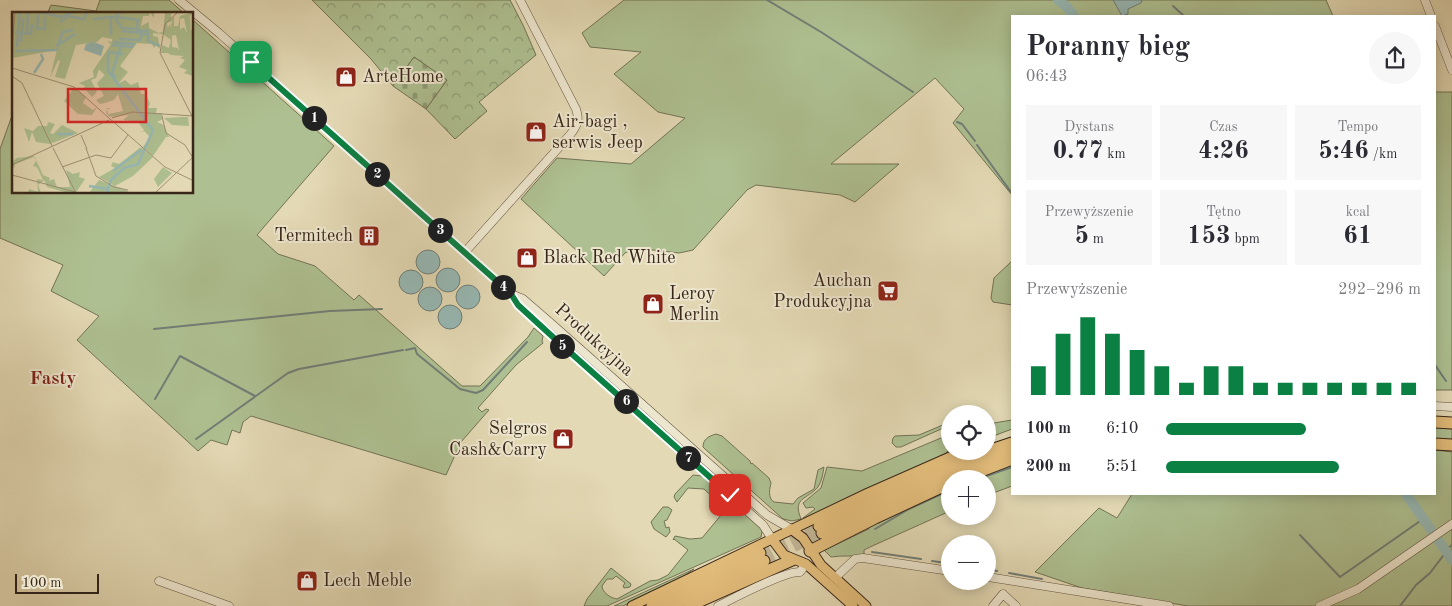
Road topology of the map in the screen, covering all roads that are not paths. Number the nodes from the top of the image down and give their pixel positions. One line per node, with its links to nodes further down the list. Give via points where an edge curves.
1 (179, 0): 5 (street, Produkcyjna)
2 (520, 0): 9 (street, via 579,120 570,135)
3 (1425, 0): 6 (street)
4 (194, 12): 9 (street, Produkcyjna)
5 (194, 12)
6 (1431, 15)
7 (1436, 29): 8 (street)
8 (1452, 70)
9 (465, 252): 10 (street, Produkcyjna)
10 (511, 294): 11 (street, Produkcyjna, via 523,299); 12 (street, Produkcyjna, via 518,305)
11 (560, 332): 12 (street); 32 (street, Produkcyjna, via 760,509)
12 (554, 338): 33 (street, Produkcyjna, via 763,525)
13 (1436, 406): 14 (street)
14 (1452, 407)
15 (1436, 422): 16 (highway)
16 (1452, 423)
17 (1011, 435): 18 (highway)
18 (996, 440)
19 (1011, 443): 22 (highway)
20 (1436, 444): 21 (highway)
21 (1452, 445)
22 (996, 448)
23 (1011, 451): 24 (highway)
24 (996, 456)
25 (943, 460): 32 (main road)
26 (964, 460): 27 (highway, via 820,529)
27 (986, 460)
28 (1011, 460): 29 (highway)
29 (985, 470)
30 (941, 487): 34 (highway)
31 (1449, 526): 54 (street, via 1358,589)
32 (791, 529): 33 (main road); 34 (main road, via 803,538)
33 (772, 539): 35 (main road); 44 (main road)
34 (810, 551): 35 (main road); 38 (main road)
35 (792, 560): 36 (main road); 47 (highway)
36 (806, 564): 48 (street, via 800,572 792,572); 49 (main road)
37 (941, 570): 38 (street, via 858,558)
38 (835, 578): 50 (main road)
39 (996, 579): 41 (street)
40 (159, 581): 43 (street)
41 (1007, 581): 42 (street); 53 (street)
42 (1003, 594): 51 (street); 52 (street)
43 (229, 606)
44 (632, 606)
45 (652, 606): 46 (highway, via 762,557)
46 (670, 606)
47 (688, 606)
48 (718, 606)
49 (854, 606)
50 (866, 606)
51 (993, 606)
52 (1016, 606)
53 (1169, 606)
54 (1320, 606)

